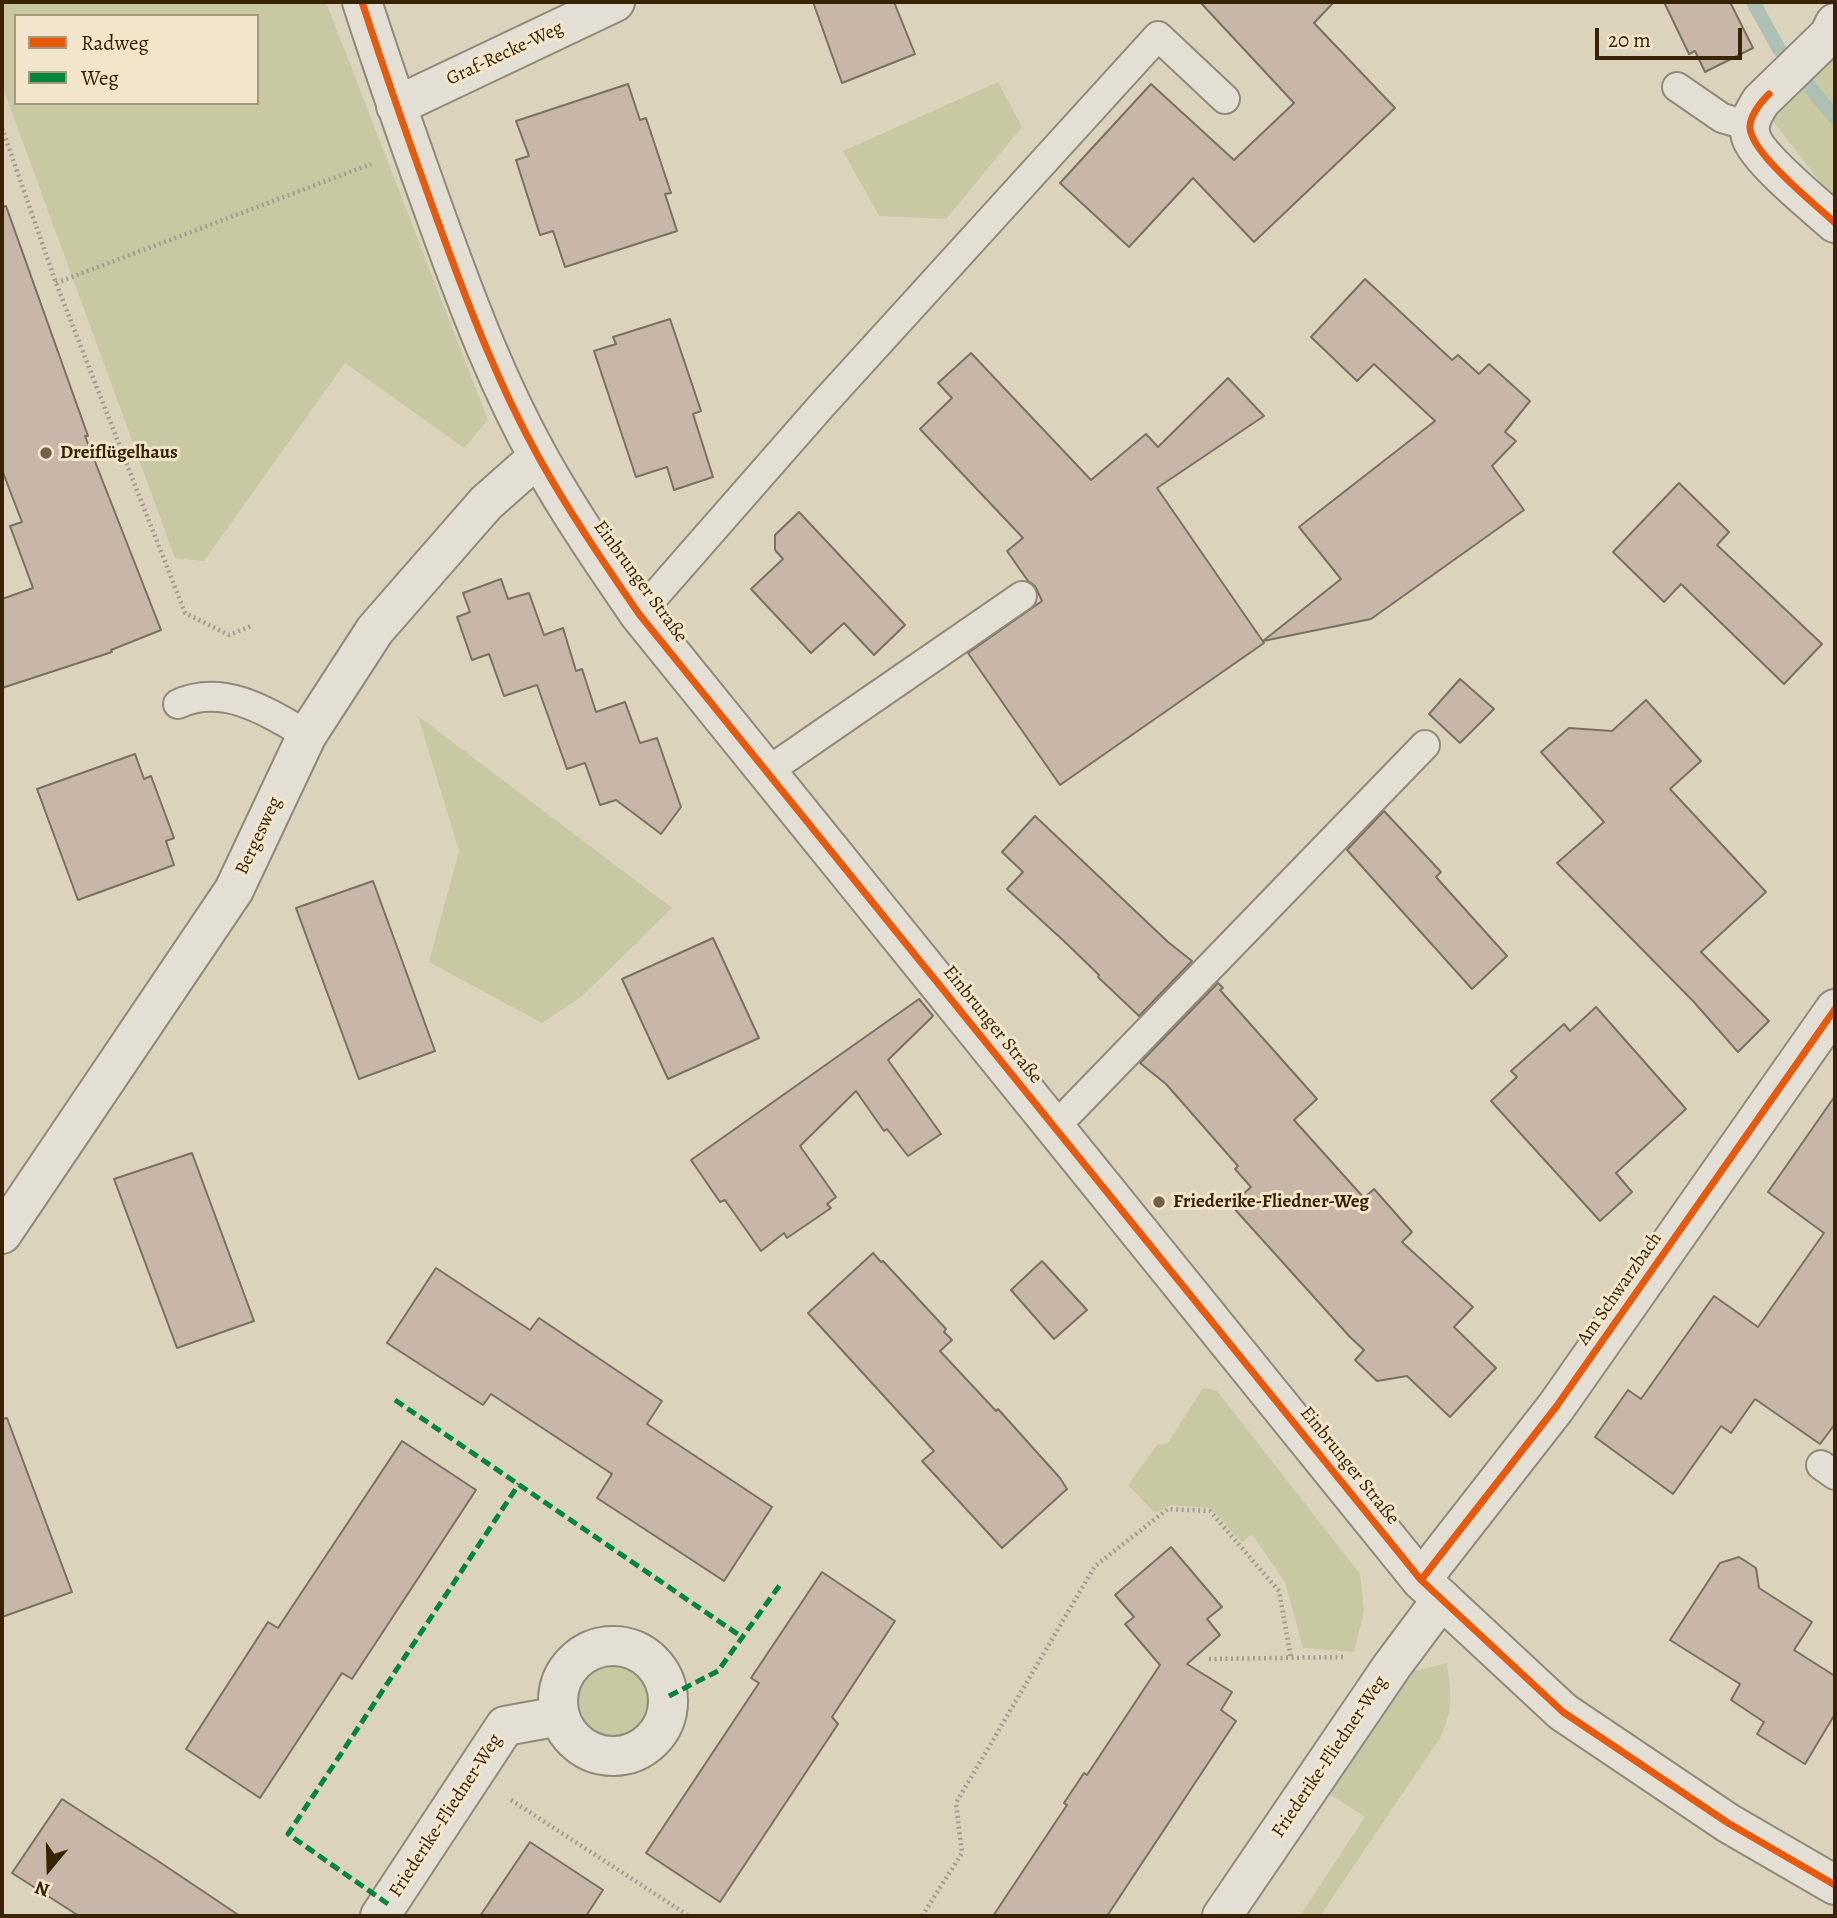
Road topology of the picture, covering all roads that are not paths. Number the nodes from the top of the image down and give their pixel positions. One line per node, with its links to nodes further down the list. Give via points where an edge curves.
1 (362, 2): 6 (street, Einbrunger Straße)
2 (615, 2): 6 (street, Graf-Recke-Weg)
3 (1827, 34): 7 (street, via 1769,94)
4 (1677, 87): 7 (lane, via 1722,118)
5 (1226, 99): 11 (lane, via 1158,36)
6 (396, 106): 9 (street, Einbrunger Straße, via 474,319)
7 (1750, 126): 8 (street, via 1751,139 1763,156)
8 (1835, 223)
9 (538, 457): 11 (street, Einbrunger Straße); 13 (street, Bergesweg, via 486,503 375,630)
10 (1022, 596): 15 (lane)
11 (639, 614): 15 (street, Einbrunger Straße)
12 (178, 704): 13 (lane, via 194,697 218,696 259,708)
13 (307, 735): 18 (street, Bergesweg, via 234,890)
14 (1425, 745): 17 (lane)
15 (768, 771): 17 (street, Einbrunger Straße)
16 (1835, 1009): 19 (street, Am Schwarzbach)
17 (1054, 1128): 19 (street, Einbrunger Straße)
18 (2, 1234)
19 (1431, 1590): 21 (street, Einbrunger Straße, via 1563,1712 1728,1823); 23 (street, Friederike-Fliedner-Weg, via 1392,1666)
20 (560, 1716): 22 (street, Friederike-Fliedner-Weg, via 505,1726)
21 (1835, 1885)
22 (380, 1916)
23 (1222, 1916)

